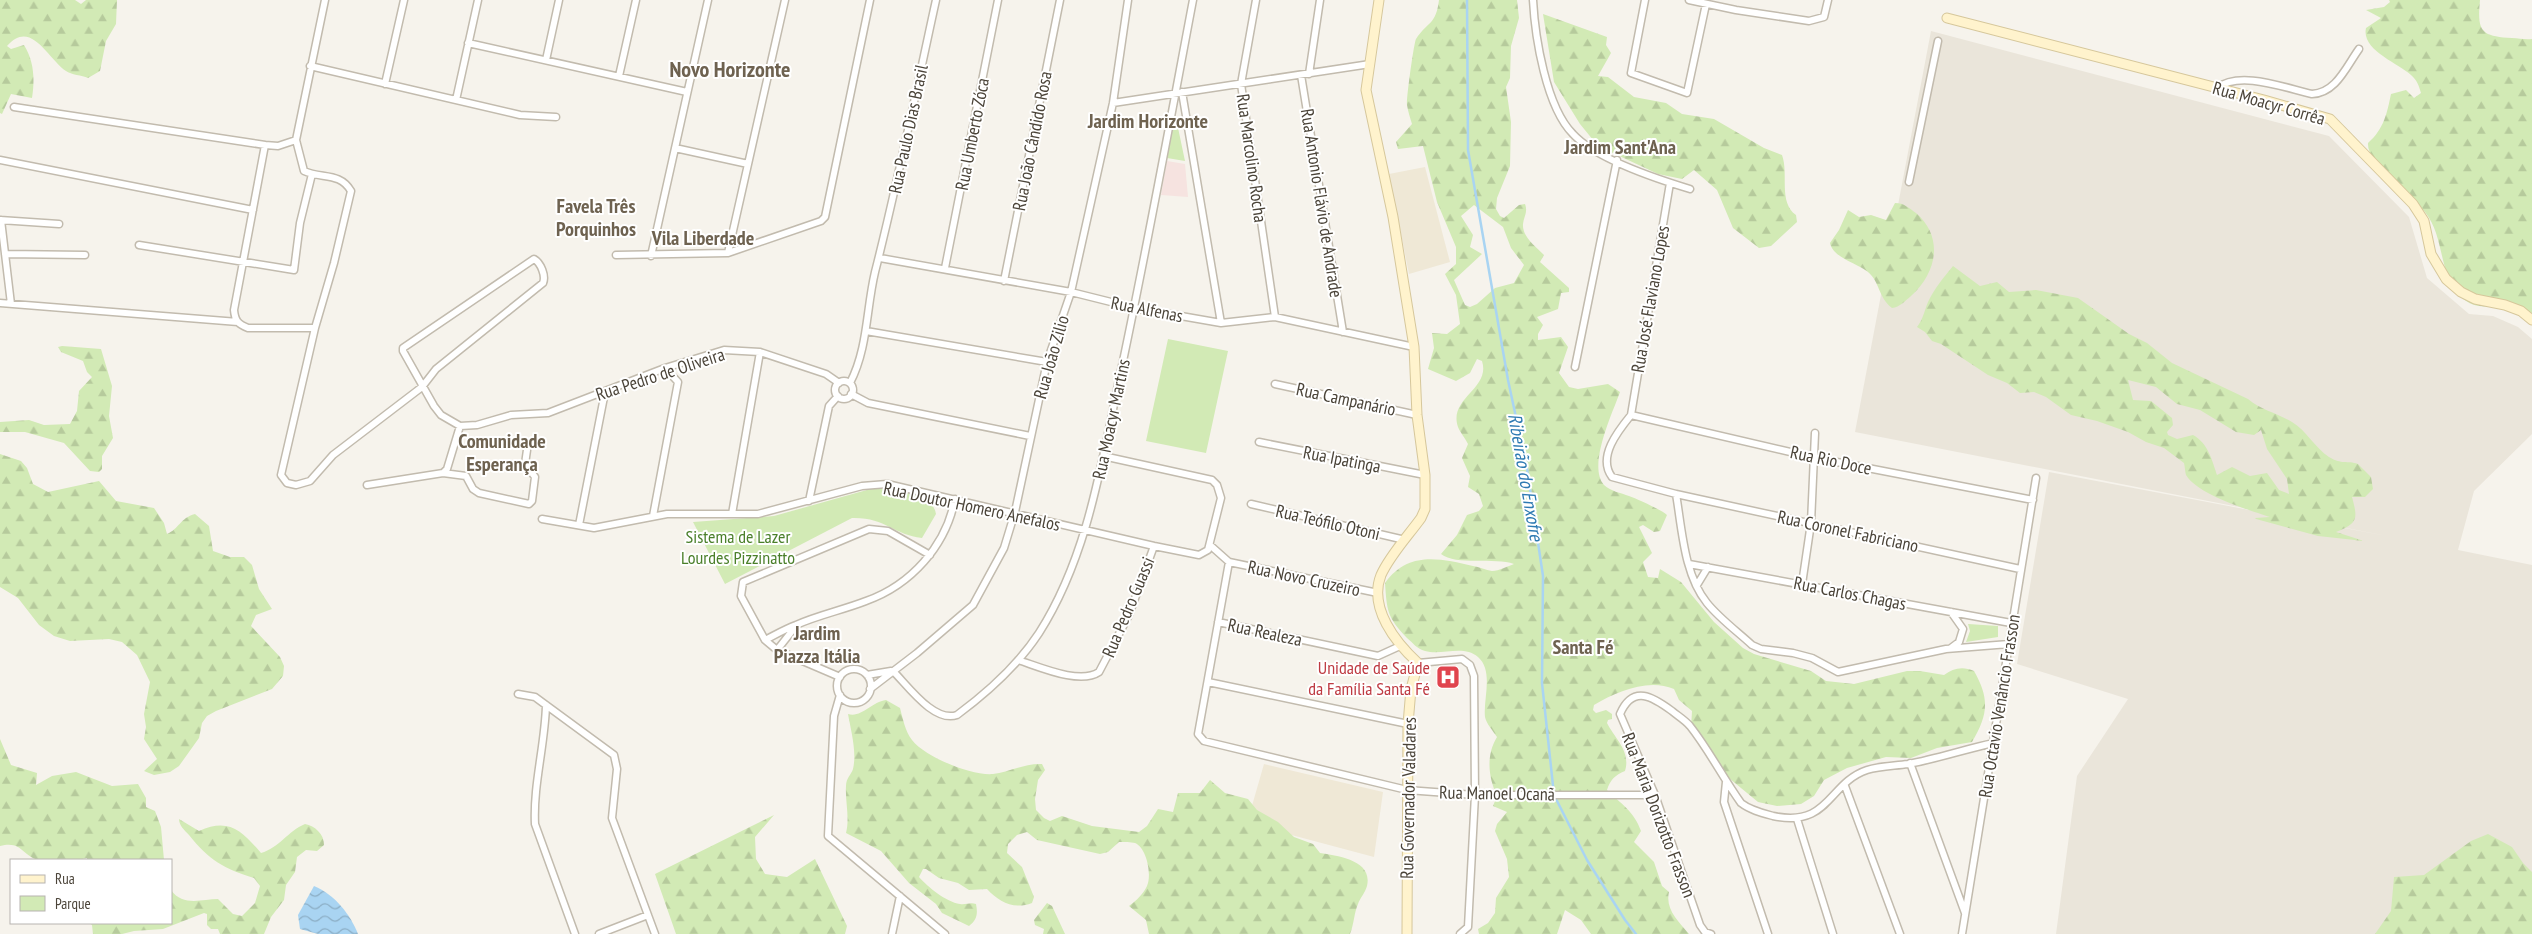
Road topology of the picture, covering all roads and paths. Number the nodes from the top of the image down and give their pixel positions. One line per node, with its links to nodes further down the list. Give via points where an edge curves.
1 (325, 0): 28 (street)
2 (404, 0): 32 (street)
3 (478, 0): 24 (street)
4 (559, 0): 26 (street)
5 (636, 0): 31 (street)
6 (708, 0): 35 (street)
7 (785, 0): 46 (street)
8 (870, 0): 55 (street, via 825,217 815,225)
9 (936, 0): 60 (street, Rua Paulo Dias Brasil)
10 (998, 0): 62 (street, Rua Umberto Zóca)
11 (1060, 0): 63 (street, Rua João Cândido Rosa)
12 (1128, 0): 38 (street, Rua João Zilio)
13 (1193, 0): 36 (street, Rua Moacyr Martins)
14 (1256, 0): 33 (street, Rua Marcolino Rocha)
15 (1320, 0): 29 (street)
16 (1379, 0): 27 (street)
17 (1533, 0): 45 (street, via 1537,46 1564,125 1588,148)
18 (1645, 0): 21 (street, via 1631,73 1687,93)
19 (1689, 0): 21 (street)
20 (1828, 0): 21 (street, via 1824,17 1809,21)
21 (1706, 4)
22 (1947, 18): 34 (street, Rua Moacyr Corrêa)
23 (1938, 41): 48 (street)
24 (468, 43): 26 (street); 37 (street)
25 (2359, 49): 34 (street, via 2333,86 2320,94 2246,79 2232,80)
26 (546, 60): 31 (street)
27 (1370, 64): 29 (street); 75 (street, via 1366,90 1393,217)
28 (310, 66): 32 (street); 41 (street)
29 (1309, 74): 30 (street)
30 (1301, 75): 33 (street); 74 (street, Rua Antonio Flávio de Andrade)
31 (619, 76): 35 (street)
32 (385, 84): 37 (street)
33 (1241, 84): 36 (street); 68 (street, Rua Marcolino Rocha)
34 (2217, 88): 69 (street, Rua Moacyr Corrêa, via 2330,119 2413,204 2424,221 2432,254 2446,279 2475,300 2505,305 2521,311)
35 (687, 92): 43 (street)
36 (1178, 93): 38 (street); 67 (street, Rua Moacyr Martins); 71 (street)
37 (456, 100): 40 (street, via 520,115)
38 (1113, 102): 64 (street, Rua João Zilio)
39 (14, 107): 42 (street)
40 (556, 117)
41 (296, 140): 42 (street, via 278,146); 47 (street, via 304,171)
42 (265, 145): 51 (street)
43 (675, 148): 46 (street); 59 (street)
44 (0, 160): 51 (street)
45 (1617, 160): 49 (street); 78 (street)
46 (748, 164): 55 (street)
47 (312, 174): 61 (street, via 300,223 294,270); 72 (street, via 331,175 346,183 351,191)
48 (1909, 182)
49 (1670, 183): 50 (street); 88 (street, Rua José Flaviano Lopes)
50 (1690, 189)
51 (253, 210): 61 (street)
52 (0, 220): 53 (street); 56 (street)
53 (59, 224)
54 (139, 245): 61 (street)
55 (728, 253): 59 (street)
56 (5, 254): 57 (street); 66 (street)
57 (85, 255)
58 (616, 255): 59 (street)
59 (651, 256)
60 (880, 258): 62 (street, Rua Alfenas); 73 (street, Rua Paulo Dias Brasil)
61 (243, 262): 70 (street, via 234,310 234,318)
62 (945, 268): 63 (street, Rua Alfenas)
63 (1004, 281): 64 (street, Rua Alfenas)
64 (1071, 292): 67 (street, Rua Alfenas); 77 (street, Rua João Zilio)
65 (0, 303): 66 (street)
66 (11, 304): 70 (street)
67 (1135, 308): 71 (street, Rua Alfenas); 94 (street, Rua Moacyr Martins)
68 (1275, 317): 71 (street, Rua Alfenas); 74 (street, Rua Alfenas)
69 (2532, 320)
70 (238, 322): 72 (street, via 248,328)
71 (1221, 323)
72 (315, 328): 83 (street, via 281,475 287,483 296,485 310,481 333,455)
73 (866, 331): 77 (street); 81 (street, Rua Paulo Dias Brasil, via 858,367)
74 (1343, 332): 75 (street, Rua Alfenas)
75 (1414, 347): 87 (street)
76 (760, 352): 79 (street, Rua Pedro de Oliveira, via 724,350); 80 (street, Rua Pedro de Oliveira, via 826,374); 106 (street)
77 (1047, 362): 91 (street, Rua João Zilio)
78 (1575, 367)
79 (665, 368): 84 (street, Rua Pedro de Oliveira); 107 (street, via 678,382)
80 (839, 383): 81 (street); 86 (street, via 835,391)
81 (850, 383): 85 (street)
82 (1275, 384): 87 (street, Rua Campanário)
83 (422, 386): 83 (street, via 403,351 405,345 529,261 536,260 545,278 543,283 436,369); 89 (street, via 442,415)
84 (605, 392): 89 (street, Rua Pedro de Oliveira, via 548,413 511,415 477,425); 110 (street)
85 (852, 394): 86 (street, via 844,398); 91 (street, via 868,403)
86 (838, 396): 103 (street, via 829,406)
87 (1417, 415): 97 (street)
88 (1631, 415): 95 (street, Rua Rio Doce); 100 (street, Rua Coronel Fabriciano, via 1610,445 1606,461 1608,472 1612,477)
89 (460, 426): 96 (street)
90 (1815, 433): 95 (street)
91 (1030, 436): 105 (street, Rua João Zilio)
92 (1259, 442): 97 (street, Rua Ipatinga)
93 (527, 450): 96 (street, via 526,464 535,477 529,504 480,493 473,489 466,476)
94 (1103, 456): 111 (street, Rua Moacyr Martins); 114 (street, via 1212,480 1221,498)
95 (1816, 458): 102 (street, Rua Rio Doce); 109 (street)
96 (443, 473): 99 (street)
97 (1425, 476): 112 (street, via 1425,509)
98 (2036, 478): 102 (street, Rua Octavio Venâncio Frasson)
99 (368, 485)
100 (1676, 494): 109 (street, Rua Coronel Fabriciano); 117 (street)
101 (955, 499): 103 (street, Rua Doutor Homero Anefalos, via 887,484 862,486); 105 (street, Rua Doutor Homero Anefalos); 115 (street, via 952,518 944,536)
102 (2033, 500): 119 (street, Rua Octavio Venâncio Frasson)
103 (809, 501): 106 (street, Rua Doutor Homero Anefalos, via 758,514)
104 (1251, 504): 112 (street, Rua Teófilo Otoni)
105 (1015, 512): 111 (street, Rua Doutor Homero Anefalos); 134 (street, Rua João Zilio, via 1004,548 973,605)
106 (732, 514): 107 (street, Rua Doutor Homero Anefalos)
107 (653, 516): 110 (street, Rua Doutor Homero Anefalos, via 594,528)
108 (542, 519): 110 (street, Rua Doutor Homero Anefalos)
109 (1811, 522): 119 (street, Rua Coronel Fabriciano); 120 (street)
110 (579, 525)
111 (1085, 531): 113 (street, Rua Doutor Homero Anefalos); 132 (street, Rua Moacyr Martins, via 1062,591 1039,633)
112 (1404, 540): 122 (street, via 1381,576)
113 (1154, 546): 114 (street, Rua Doutor Homero Anefalos, via 1194,554 1204,553); 132 (street, Rua Pedro Guassi, via 1129,615 1099,672 1080,678)
114 (1211, 546): 116 (street)
115 (930, 555): 126 (street, via 904,581 868,601); 127 (street, via 888,531 869,529 743,582 741,596)
116 (1229, 562): 122 (street, Rua Novo Cruzeiro); 124 (street)
117 (1689, 564): 118 (street, Rua Carlos Chagas); 121 (street)
118 (1708, 567): 120 (street, Rua Carlos Chagas); 121 (street)
119 (2020, 569): 125 (street, Rua Octavio Venâncio Frasson)
120 (1802, 584): 123 (street, Rua Carlos Chagas)
121 (1697, 585): 130 (street, via 1708,604 1752,645 1812,658 1838,672)
122 (1378, 594): 129 (street, via 1383,615)
123 (1951, 612): 125 (street, Rua Carlos Chagas); 130 (street, via 1963,629 1959,642)
124 (1218, 622): 129 (street, Rua Realeza, via 1378,656); 137 (street)
125 (2011, 623): 128 (street, Rua Octavio Venâncio Frasson)
126 (796, 625): 127 (street); 131 (street)
127 (765, 640): 131 (street)
128 (2009, 644): 130 (street); 145 (street, Rua Octavio Venâncio Frasson)
129 (1400, 646): 133 (street)
130 (1950, 648)
131 (778, 650): 136 (street)
132 (1018, 660): 134 (street, Rua Moacyr Martins, via 991,688 951,717 934,712)
133 (1418, 663): 144 (street, Rua Governador Valadares, via 1411,689); 150 (street, via 1462,659 1470,665 1474,676)
134 (893, 671): 135 (street, Rua João Zilio); 138 (street, Rua João Zilio)
135 (867, 675): 136 (street, via 851,669); 138 (street)
136 (840, 677): 140 (street, via 837,687)
137 (1208, 682): 144 (street); 149 (street, Rua Manoel Ocanã, via 1198,734 1204,741)
138 (870, 689): 141 (street, via 862,700)
139 (518, 694): 142 (street, via 535,697)
140 (840, 695): 141 (street); 143 (street)
141 (846, 700): 143 (street)
142 (546, 705): 155 (street, via 614,755 617,769 612,818); 156 (street, via 535,824)
143 (834, 716): 153 (street, via 828,836)
144 (1408, 724): 149 (street, Rua Governador Valadares)
145 (1994, 743): 146 (street); 154 (street, Rua Octavio Venâncio Frasson)
146 (1910, 764): 148 (street, via 1865,771 1851,778); 154 (street)
147 (1726, 782): 151 (street, Rua Maria Dorizotto Frasson, via 1689,725 1655,698 1641,695 1632,698 1620,714); 152 (street, via 1747,807); 164 (street, via 1724,802)
148 (1845, 786): 152 (street, via 1822,808); 166 (street)
149 (1407, 790): 150 (street, Rua Manoel Ocanã); 161 (street, Rua Governador Valadares)
150 (1475, 794): 151 (street, Rua Manoel Ocanã); 162 (street, via 1468,927)
151 (1655, 795): 163 (street, Rua Maria Dorizotto Frasson, via 1700,926)
152 (1797, 819): 165 (street)
153 (900, 896): 159 (street); 160 (street)
154 (1965, 914): 167 (street, Rua Octavio Venâncio Frasson)
155 (648, 915): 157 (street); 158 (street)
156 (575, 934)
157 (599, 934)
158 (655, 934)
159 (892, 934)
160 (945, 934)
161 (1407, 934)
162 (1460, 934)
163 (1712, 934)
164 (1768, 934)
165 (1833, 934)
166 (1900, 934)
167 (1962, 934)

